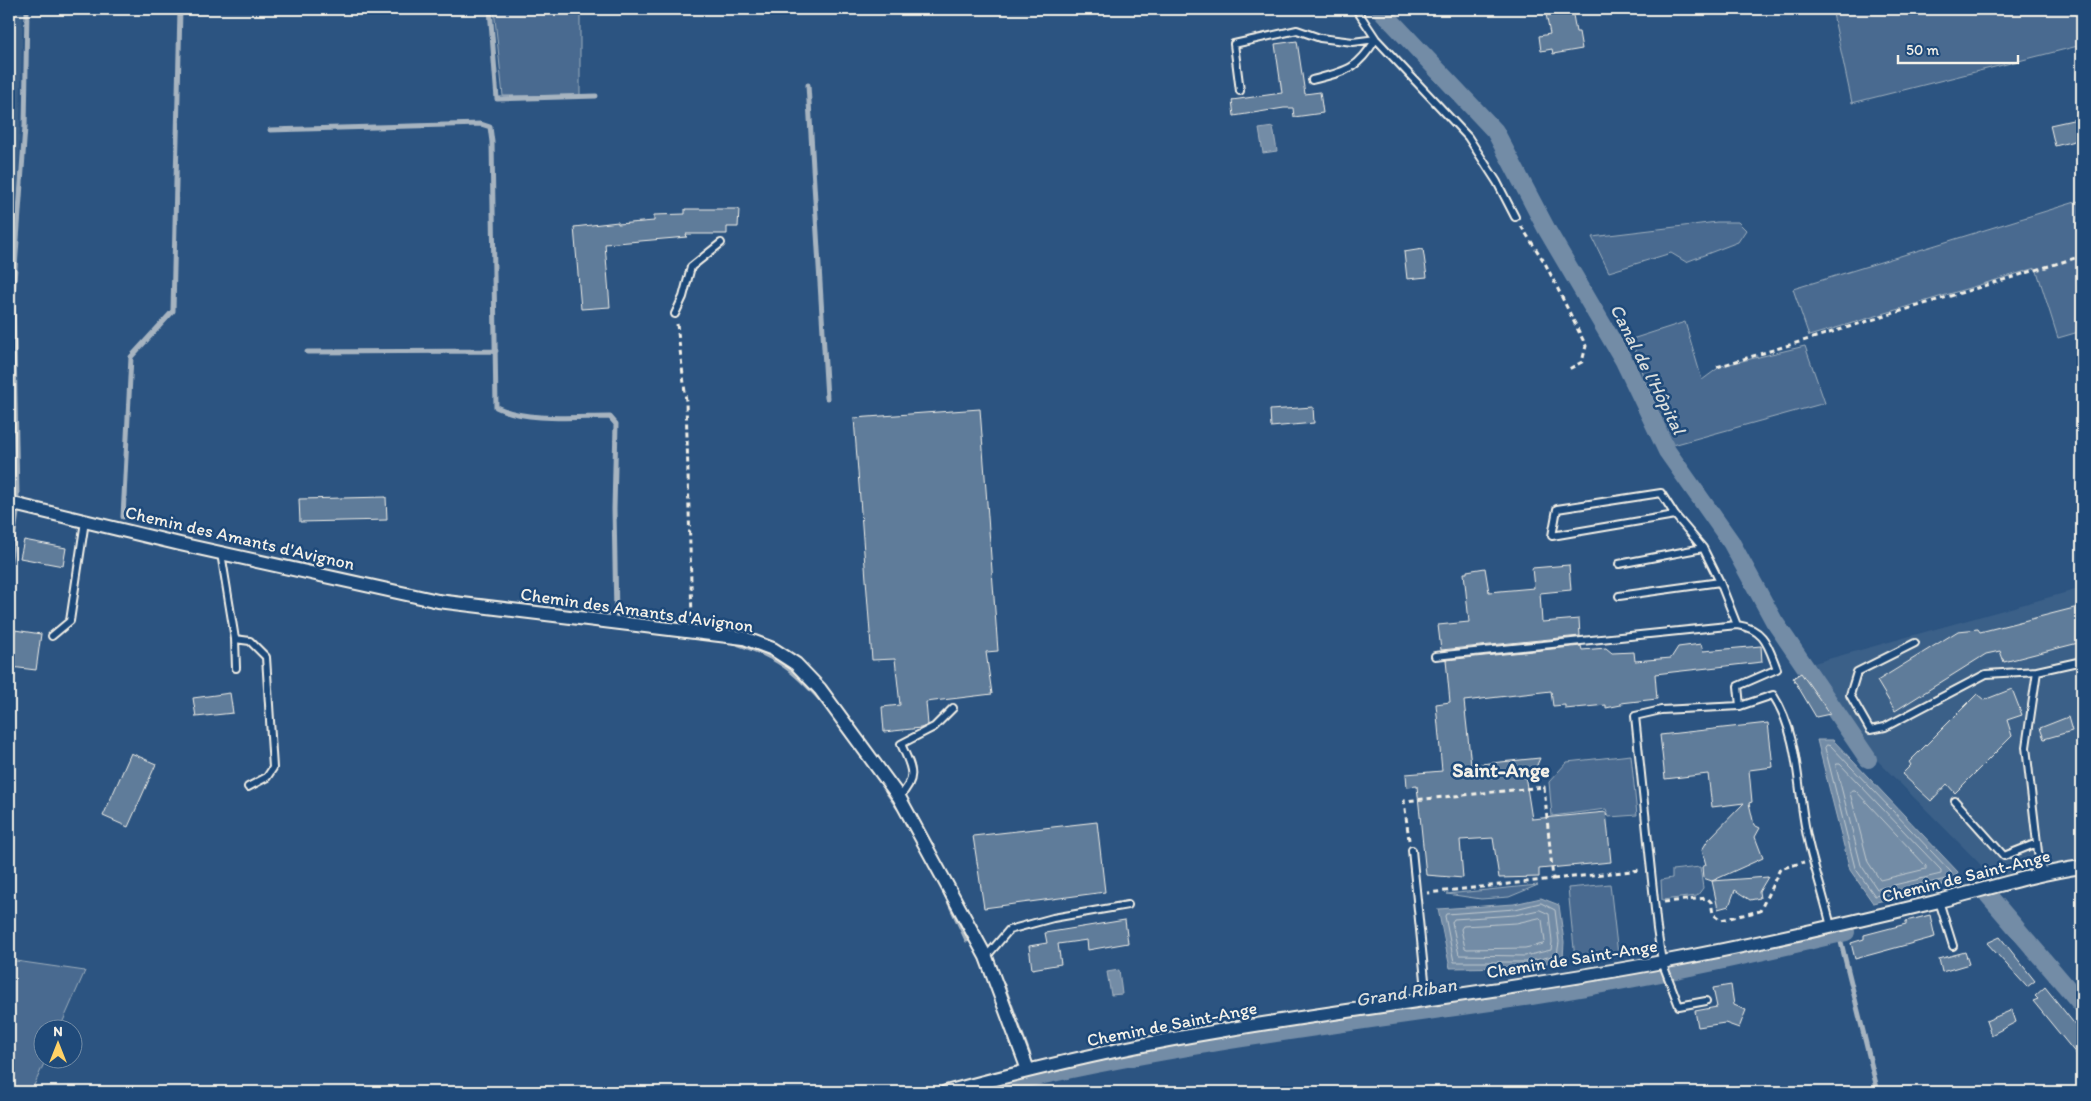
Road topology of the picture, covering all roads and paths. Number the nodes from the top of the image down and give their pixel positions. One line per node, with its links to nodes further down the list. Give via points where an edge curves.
1 (1356, 9): 2 (lane)
2 (1376, 38): 3 (lane, via 1366,54 1346,72); 4 (lane, via 1353,42 1320,38 1297,30 1234,44); 5 (lane, via 1468,137)
3 (1312, 80)
4 (1240, 91)
5 (1515, 217): 10 (path, via 1545,263 1586,346 1582,362)
6 (721, 243): 8 (lane, via 692,267)
7 (2082, 256): 9 (path)
8 (675, 314): 20 (path, via 686,401)
9 (1717, 367)
10 (1567, 370)
11 (9, 502): 13 (street, Chemin des Amants d'Avignon)
12 (1675, 515): 12 (lane, via 1562,535 1552,536 1557,509 1661,494); 14 (lane)
13 (84, 521): 15 (street, Chemin des Amants d'Avignon); 21 (lane, via 70,621)
14 (1703, 548): 16 (lane); 17 (lane)
15 (221, 552): 20 (street, Chemin des Amants d'Avignon, via 438,601); 22 (lane)
16 (1619, 564)
17 (1720, 582): 18 (lane); 19 (lane)
18 (1619, 596)
19 (1737, 625): 24 (lane); 28 (lane, via 1749,627 1764,638 1777,670 1738,686)
20 (692, 632): 31 (street, Chemin des Amants d'Avignon, via 744,638 773,649 796,664 841,715)
21 (52, 636)
22 (235, 639): 26 (lane); 30 (lane, via 250,641 266,658 272,768 267,777)
23 (1915, 643): 27 (lane, via 1857,672 1850,695 1870,730 1885,727 1986,674)
24 (1435, 656)
25 (2082, 662): 27 (lane)
26 (236, 668)
27 (2037, 671): 33 (lane, via 2026,747)
28 (1740, 706): 35 (lane, via 1773,695 1782,710 1791,736 1806,832); 37 (lane, via 1661,710 1636,716)
29 (953, 708): 31 (lane, via 934,727 901,744 913,771 909,788)
30 (248, 787)
31 (899, 797): 46 (street, Chemin des Amants d'Avignon)
32 (1954, 801): 33 (lane, via 2004,856)
33 (2037, 843): 38 (lane)
34 (1412, 850): 39 (path, via 1404,800 1544,787); 40 (lane)
35 (1814, 859): 42 (path, via 1780,869 1760,911 1721,920 1714,914 1707,898); 44 (lane)
36 (2082, 866): 38 (street, Chemin de Saint-Ange)
37 (1650, 870): 39 (path); 42 (lane)
38 (2043, 873): 41 (street, Chemin de Saint-Ange)
39 (1553, 879): 40 (path)
40 (1416, 893): 48 (lane)
41 (1939, 901): 44 (street, Chemin de Saint-Ange); 45 (lane)
42 (1654, 903): 47 (lane)
43 (1128, 905): 46 (lane, via 1053,918 1009,930)
44 (1831, 927): 47 (street, Chemin de Saint-Ange)
45 (1953, 946)
46 (986, 957): 50 (street, Chemin des Amants d'Avignon)
47 (1662, 962): 48 (street, Chemin de Saint-Ange); 49 (lane, via 1679,1006)
48 (1427, 1000): 50 (street, Chemin de Saint-Ange, via 1216,1031)
49 (1706, 1001)
50 (1028, 1070): 51 (street, Chemin de Saint-Ange)
51 (946, 1092)

